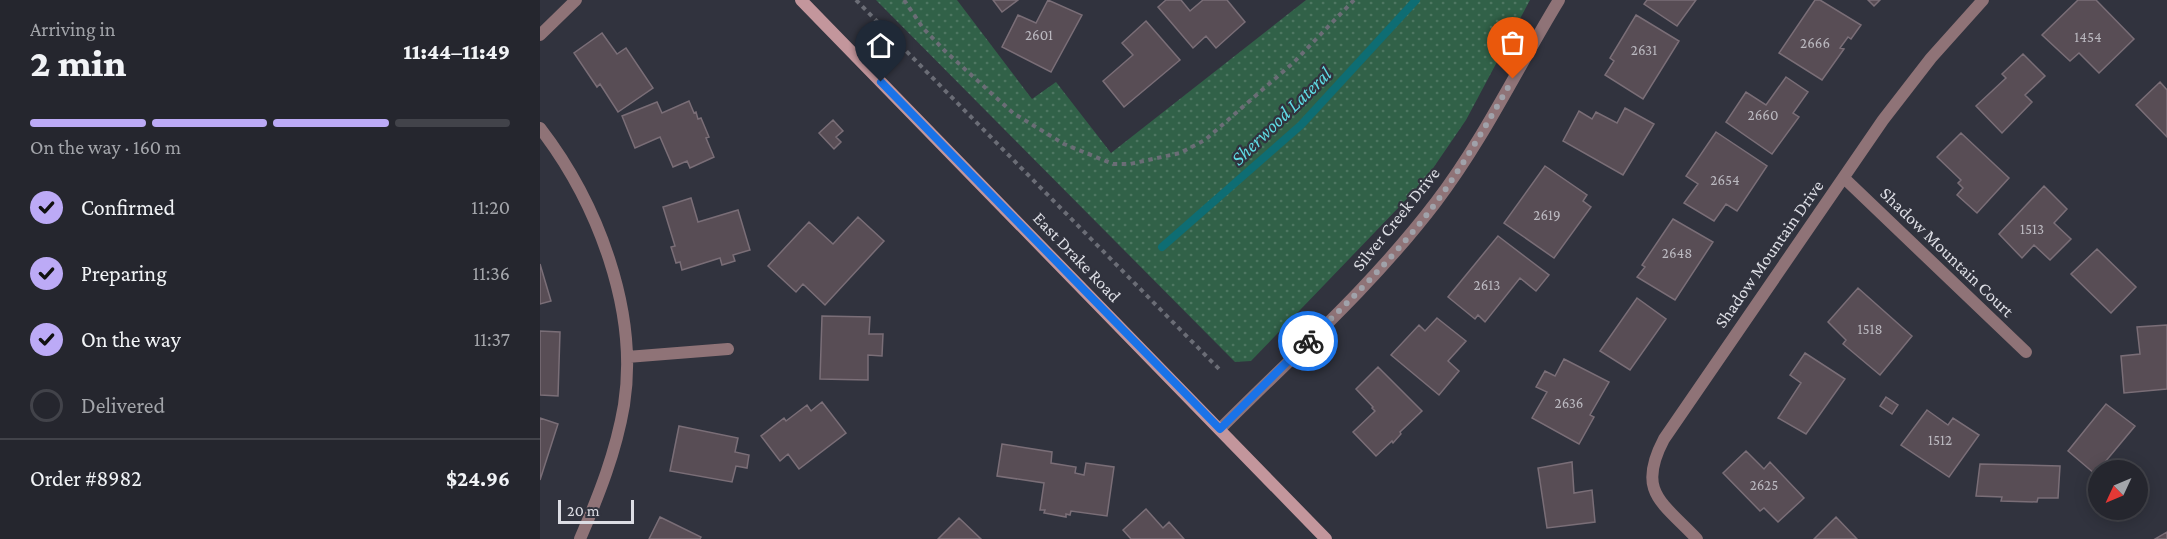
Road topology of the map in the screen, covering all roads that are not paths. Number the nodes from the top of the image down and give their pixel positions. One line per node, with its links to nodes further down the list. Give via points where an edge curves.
1 (576, 0): 5 (street)
2 (801, 0): 11 (main road, East Drake Road)
3 (1559, 0): 11 (street, Silver Creek Drive, via 1469,155 1436,202 1361,289)
4 (1983, 0): 7 (street, Shadow Mountain Drive, via 1931,58)
5 (540, 35)
6 (540, 128): 10 (street, via 561,155 596,224 622,307)
7 (1844, 178): 9 (street, Shadow Mountain Court); 14 (street, Shadow Mountain Drive, via 1655,456 1651,472 1653,489)
8 (728, 349): 10 (street)
9 (2026, 352)
10 (627, 357): 12 (street, via 617,440)
11 (1220, 429): 13 (main road, East Drake Road)
12 (580, 539)
13 (1326, 539)
14 (1697, 539)

